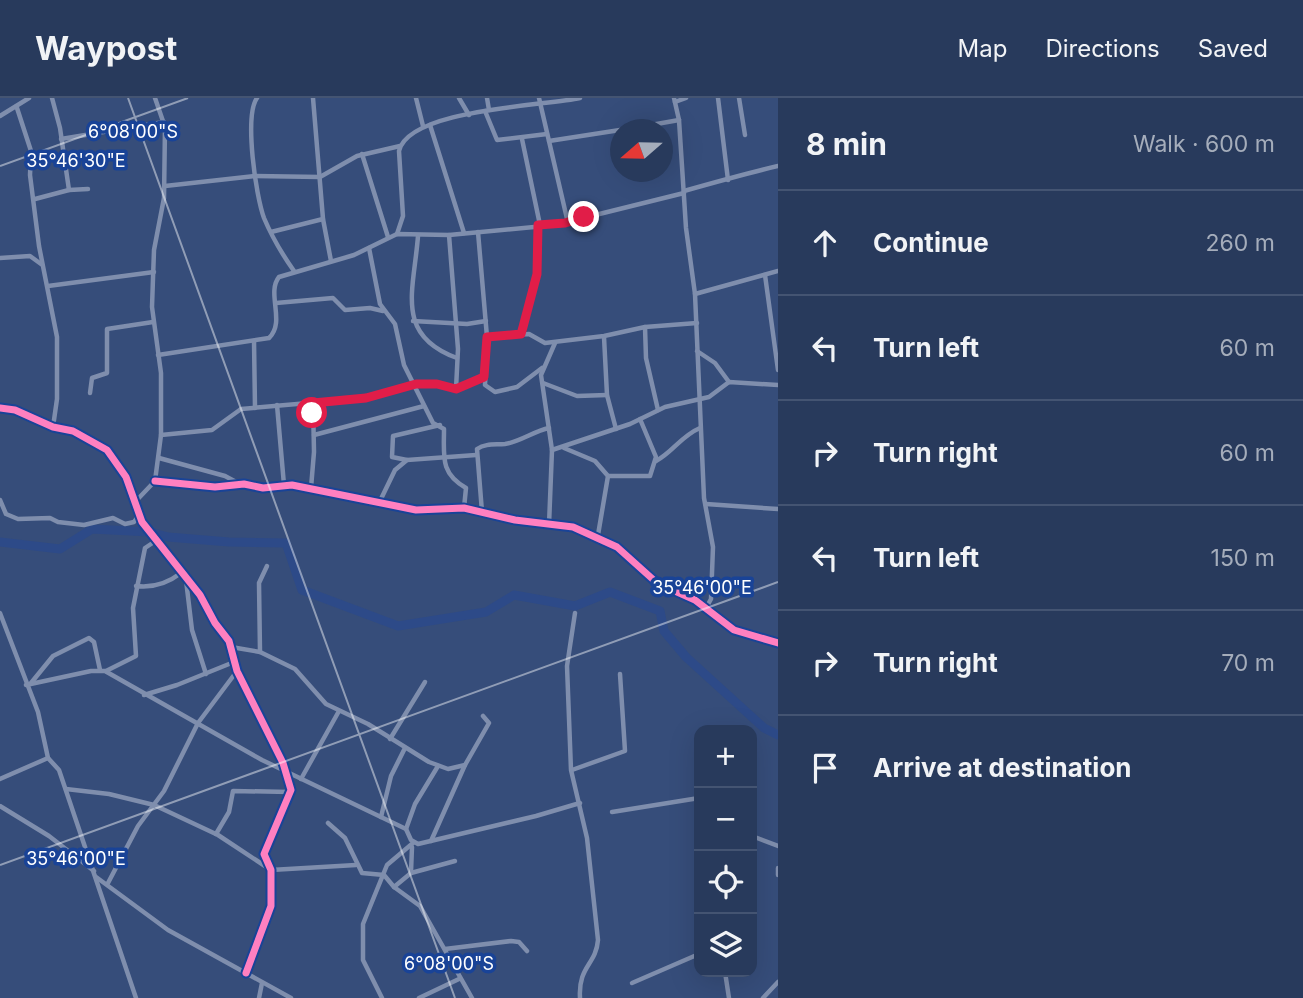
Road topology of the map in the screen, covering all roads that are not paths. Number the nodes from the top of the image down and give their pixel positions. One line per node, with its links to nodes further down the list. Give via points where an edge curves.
1 (29, 98): 15 (street)
2 (52, 98): 27 (street)
3 (155, 98): 21 (street)
4 (313, 98): 34 (street)
5 (416, 98): 23 (street)
6 (459, 98): 17 (street)
7 (487, 98): 16 (street)
8 (580, 98): 13 (street)
9 (687, 98): 14 (street)
10 (718, 98): 35 (street)
11 (739, 98): 26 (street)
12 (255, 100): 33 (street)
13 (539, 100): 16 (street); 25 (street)
14 (675, 100): 19 (street)
15 (17, 108): 18 (street); 40 (street, via 31,151)
16 (487, 111): 17 (street); 28 (street, via 494,138)
17 (470, 115): 22 (street)
18 (0, 116)
19 (679, 120): 20 (street); 39 (street)
20 (673, 121)
21 (164, 122): 27 (street); 36 (street)
22 (430, 124): 23 (street); 46 (street)
23 (424, 127): 30 (street)
24 (610, 132): 29 (street)
25 (547, 134): 28 (street); 29 (street)
26 (745, 135)
27 (61, 139): 38 (street)
28 (522, 139): 43 (street)
29 (549, 141): 42 (street)
30 (400, 146): 31 (street); 47 (street, via 403,216)
31 (362, 154): 34 (street); 50 (street)
32 (778, 166): 35 (street)
33 (255, 176): 34 (street); 36 (street); 44 (street)
34 (320, 177): 41 (street)
35 (728, 180): 39 (street)
36 (165, 186): 57 (street, via 153,250)
37 (88, 189): 38 (street)
38 (69, 190): 40 (street)
39 (684, 192): 42 (street); 60 (street)
40 (35, 199): 54 (street)
41 (323, 219): 44 (street); 53 (street)
42 (568, 223): 43 (street)
43 (539, 225): 45 (street); 69 (street, via 537,274)
44 (271, 232): 55 (street)
45 (478, 232): 46 (street); 64 (street)
46 (464, 233): 48 (street)
47 (397, 234): 49 (street); 50 (street)
48 (449, 235): 49 (street); 66 (street)
49 (418, 236): 63 (street)
50 (388, 237): 51 (street)
51 (369, 248): 53 (street); 62 (street)
52 (0, 258): 54 (street, via 30,256)
53 (331, 261): 55 (street)
54 (43, 266): 59 (street)
55 (294, 271): 61 (street, via 275,280)
56 (778, 271): 58 (street)
57 (154, 272): 59 (street); 65 (street)
58 (765, 275): 60 (street); 77 (street)
59 (48, 286): 97 (street, via 57,337)
60 (695, 294): 67 (street)
61 (276, 303): 62 (street, via 333,298 345,310); 72 (street, via 273,335)
62 (384, 311): 83 (street, via 395,324 404,365)
63 (413, 321): 66 (street); 76 (street, via 426,342)
64 (486, 321): 66 (street); 71 (street)
65 (153, 322): 75 (street); 86 (street, via 107,329 107,373 92,378)
66 (454, 322): 76 (street)
67 (697, 323): 68 (street); 74 (street)
68 (645, 327): 70 (street); 94 (street, via 646,358)
69 (521, 334): 71 (street); 73 (street, via 533,335 542,343)
70 (604, 336): 73 (street); 87 (street)
71 (487, 337): 80 (street)
72 (254, 341): 75 (street); 93 (street)
73 (555, 342): 78 (street)
74 (697, 351): 81 (street, via 723,371); 88 (street)
75 (158, 355): 101 (street)
76 (457, 358): 85 (street)
77 (778, 361): 79 (street)
78 (542, 368): 80 (street, via 511,391 489,390); 82 (street)
79 (778, 370)
80 (484, 377): 85 (street)
81 (729, 382): 84 (street); 88 (street)
82 (543, 383): 87 (street, via 577,396); 99 (street)
83 (416, 384): 85 (street); 89 (street, via 366,398); 91 (street)
84 (778, 386)
85 (456, 389)
86 (90, 393)
87 (607, 395): 100 (street)
88 (698, 401): 94 (street); 98 (street)
89 (313, 403): 90 (street); 102 (street)
90 (277, 405): 93 (street); 113 (street)
91 (424, 406): 96 (street, via 433,423); 102 (street)
92 (0, 408): 97 (street)
93 (255, 408): 101 (street, via 234,411 212,430)
94 (658, 410): 95 (street)
95 (640, 419): 100 (street); 109 (street)
96 (441, 425): 106 (street); 108 (street, via 393,436 392,457)
97 (53, 427): 117 (street, via 72,431 107,450 126,477)
98 (701, 427): 109 (street, via 684,435 667,455); 118 (street)
99 (550, 428): 104 (street); 105 (street, via 508,443 484,445)
100 (616, 429): 103 (street)
101 (161, 435): 107 (street)
102 (314, 435): 114 (street)
103 (564, 448): 104 (street); 110 (street, via 596,461)
104 (552, 450): 123 (street)
105 (476, 455): 106 (street); 121 (street)
106 (444, 457): 108 (street); 119 (street, via 452,479 467,488)
107 (159, 458): 111 (street); 112 (street, via 225,476)
108 (407, 460): 116 (street, via 395,470)
109 (656, 460): 110 (street, via 650,476)
110 (608, 476): 124 (street)
111 (155, 481): 112 (street, via 215,487); 117 (street)
112 (238, 484): 113 (street)
113 (284, 485): 114 (street)
114 (311, 488): 116 (street)
115 (0, 500): 122 (street, via 6,514 22,520 52,518 84,525 113,517 125,524)
116 (380, 501): 119 (street, via 416,510)
117 (135, 502): 122 (street)
118 (706, 504): 120 (street); 130 (street, via 713,572)
119 (464, 508): 121 (street)
120 (778, 509)
121 (482, 512): 123 (street)
122 (139, 515): 125 (street)
123 (549, 525): 124 (street)
124 (598, 536): 130 (street, via 624,551 657,583)
125 (157, 540): 127 (street); 129 (street, via 145,548)
126 (267, 566): 135 (street, via 259,583)
127 (181, 573): 128 (street); 129 (street, via 152,587)
128 (186, 579): 134 (street); 139 (street, via 192,630)
129 (136, 586): 137 (street, via 136,656)
130 (706, 608): 133 (street, via 734,630)
131 (0, 613): 142 (street)
132 (575, 613): 153 (street, via 567,666)
133 (778, 643)
134 (231, 647): 135 (street); 136 (street)
135 (260, 652): 144 (street, via 295,669 322,701)
136 (234, 662): 138 (street); 139 (street)
137 (103, 671): 142 (street); 142 (street, via 89,638 53,656); 143 (street)
138 (237, 671): 146 (street); 152 (street)
139 (206, 674): 143 (street)
140 (621, 674): 153 (street, via 625,751)
141 (425, 682): 147 (street)
142 (28, 684): 149 (street)
143 (143, 695): 146 (street)
144 (339, 711): 147 (street); 154 (street)
145 (483, 716): 150 (street, via 489,723)
146 (198, 723): 152 (street); 160 (street)
147 (390, 739): 148 (street)
148 (405, 748): 151 (street); 163 (street, via 391,776)
149 (48, 758): 155 (street); 156 (street)
150 (465, 765): 151 (street); 168 (street)
151 (438, 766): 165 (street)
152 (286, 770): 154 (street); 157 (street)
153 (571, 770): 159 (street)
154 (300, 778): 157 (street); 163 (street)
155 (0, 779)
156 (66, 789): 160 (street); 176 (street)
157 (290, 791): 166 (street, via 233,791 229,812); 174 (street, via 264,854)
158 (694, 799): 162 (street)
159 (579, 803): 168 (street); 196 (street, via 596,899 598,940 580,978)
160 (154, 805): 166 (street); 179 (street)
161 (0, 806): 176 (street, via 49,836)
162 (612, 812)
163 (381, 817): 165 (street)
164 (328, 823): 172 (street, via 345,838)
165 (406, 829): 169 (street)
166 (216, 834): 174 (street)
167 (757, 838): 170 (street)
168 (431, 842): 169 (street)
169 (412, 844): 175 (street); 177 (street, via 389,862)
170 (778, 846)
171 (455, 861): 175 (street)
172 (356, 865): 174 (street); 177 (street, via 362,873)
173 (778, 868): 178 (street)
174 (271, 870): 184 (street, via 271,906)
175 (411, 873): 180 (street)
176 (96, 874): 179 (street); 190 (street)
177 (384, 875): 180 (street); 193 (street, via 360,943 363,960)
178 (778, 875)
179 (108, 883): 184 (street, via 168,930)
180 (394, 887): 181 (street, via 420,906)
181 (445, 949): 182 (street, via 511,941); 186 (street)
182 (527, 951)
183 (694, 956): 189 (street)
184 (246, 974): 188 (street)
185 (726, 977): 197 (street)
186 (459, 979): 194 (street); 195 (street)
187 (778, 982): 198 (street)
188 (262, 983): 191 (street); 192 (street)
189 (632, 983)
190 (136, 998)
191 (259, 998)
192 (291, 998)
193 (383, 998)
194 (419, 998)
195 (472, 998)
196 (580, 998)
197 (729, 998)
198 (764, 998)

